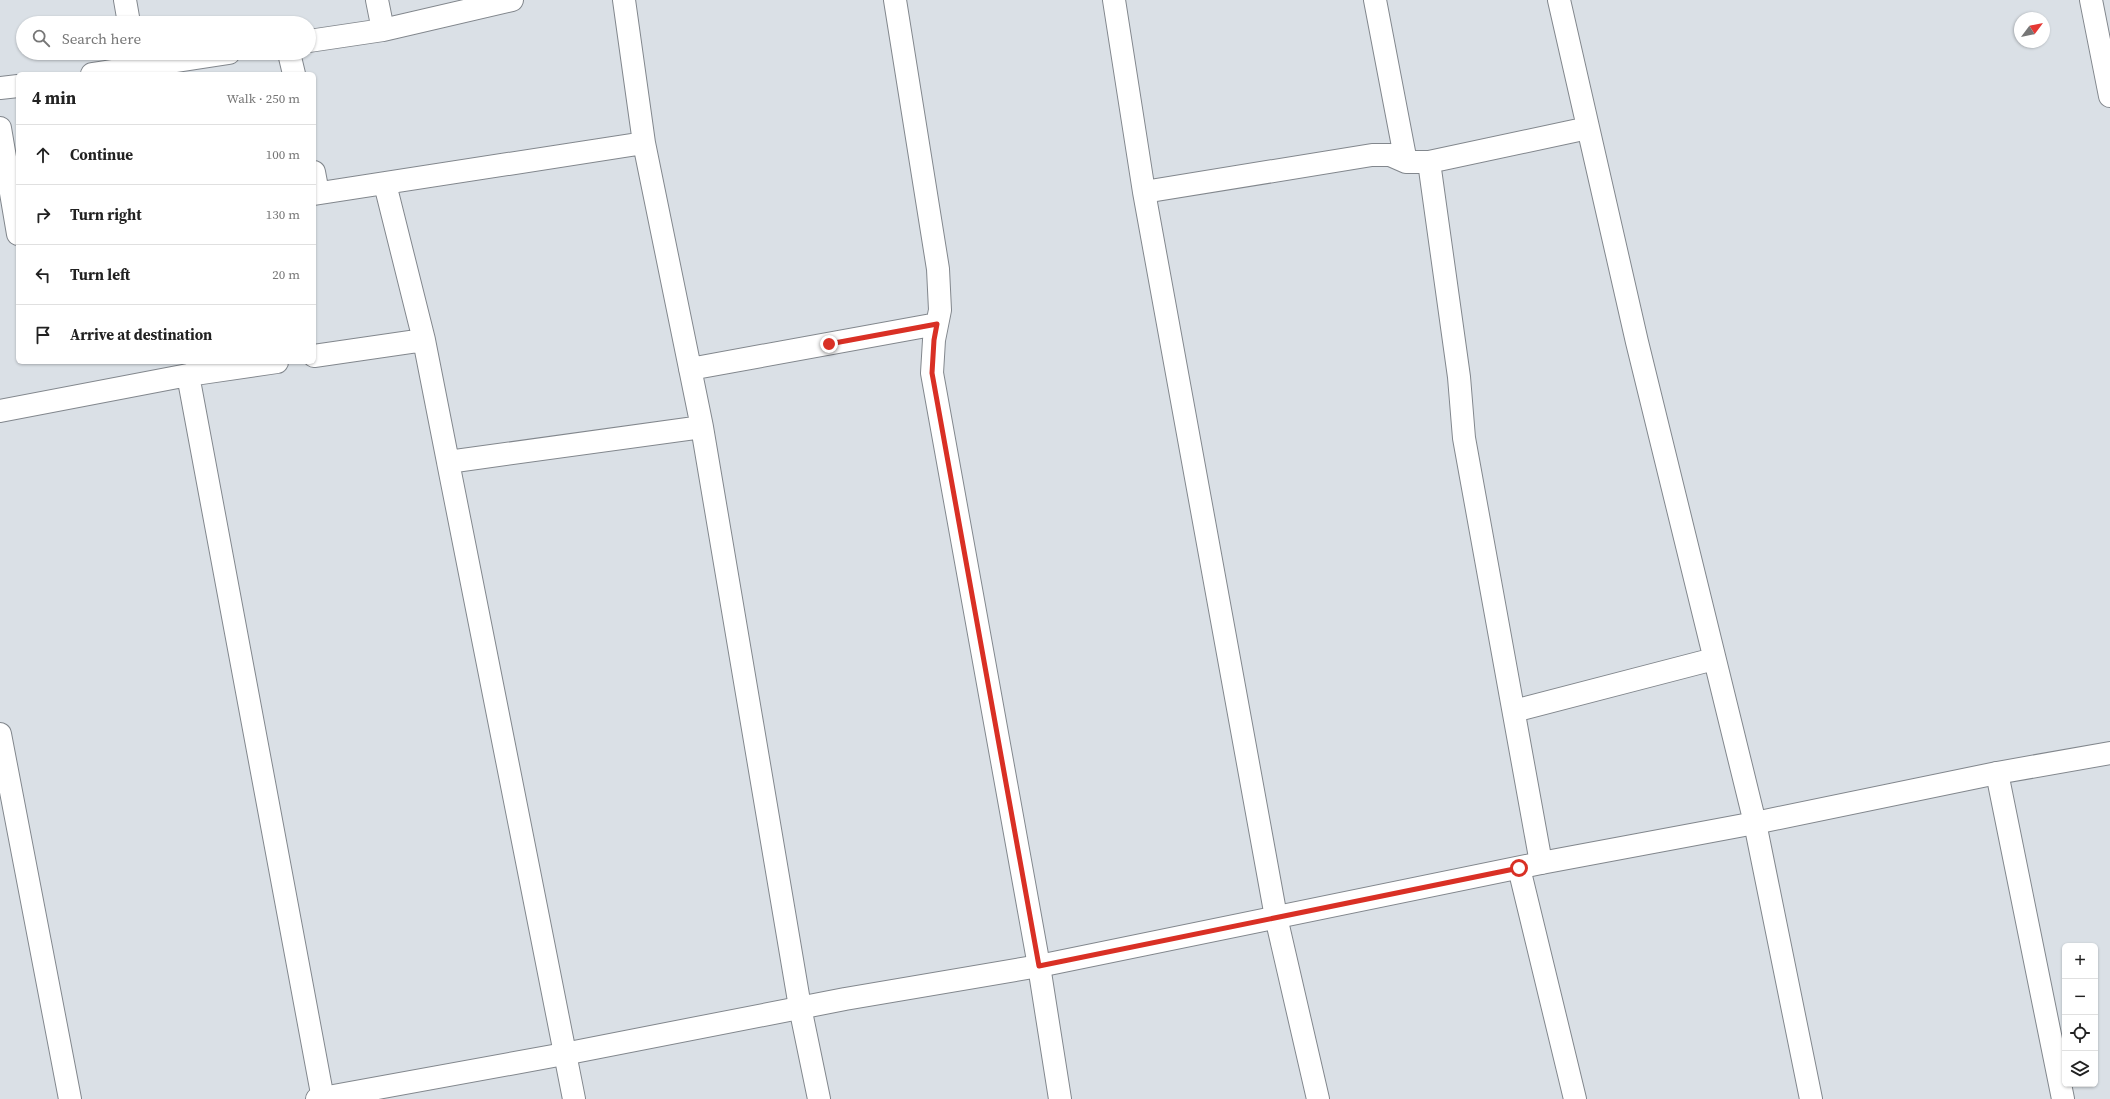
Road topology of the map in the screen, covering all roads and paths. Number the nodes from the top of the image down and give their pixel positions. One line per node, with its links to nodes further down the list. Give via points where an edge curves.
1 (125, 0): 10 (street)
2 (377, 0): 12 (street)
3 (512, 0): 12 (street)
4 (624, 0): 23 (street)
5 (895, 0): 32 (street, via 938,269 940,310)
6 (1114, 0): 28 (street)
7 (1375, 0): 24 (street)
8 (1559, 0): 22 (street)
9 (2091, 0): 11 (street)
10 (128, 16)
11 (2103, 22): 20 (street)
12 (383, 30): 13 (street)
13 (316, 40)
14 (136, 60): 16 (street)
15 (291, 60): 17 (street)
16 (98, 72)
17 (294, 72)
18 (16, 86): 19 (street)
19 (0, 88)
20 (2110, 96)
21 (0, 128): 29 (street)
22 (1588, 128): 25 (street); 41 (street, via 1636,342)
23 (644, 143): 26 (street); 36 (street)
24 (1406, 162): 25 (street); 28 (street, via 1390,155 1372,155)
25 (1429, 162): 42 (street, via 1459,378 1464,438)
26 (385, 184): 27 (street); 33 (street)
27 (316, 187)
28 (1144, 192): 49 (street)
29 (16, 224)
30 (16, 236): 31 (street)
31 (0, 240)
32 (937, 324): 36 (street); 50 (street, via 932,373)
33 (424, 340): 34 (street); 40 (street)
34 (316, 356)
35 (263, 364): 37 (street)
36 (690, 370): 39 (street)
37 (188, 376): 38 (street); 54 (street)
38 (0, 411)
39 (702, 427): 40 (street); 51 (street)
40 (448, 462): 52 (street)
41 (1714, 659): 42 (street); 46 (street)
42 (1514, 711): 47 (street)
43 (0, 734): 53 (street)
44 (2110, 753): 45 (street)
45 (1997, 773): 46 (street); 61 (street)
46 (1755, 823): 47 (street); 60 (street)
47 (1541, 863): 48 (street)
48 (1519, 868): 49 (street); 59 (street)
49 (1276, 917): 50 (street); 58 (street)
50 (1039, 966): 51 (street); 57 (street)
51 (800, 1007): 52 (street); 56 (street)
52 (564, 1054): 54 (street); 55 (street)
53 (70, 1099)
54 (321, 1099)
55 (574, 1099)
56 (819, 1099)
57 (1060, 1099)
58 (1318, 1099)
59 (1575, 1099)
60 (1811, 1099)
61 (2063, 1099)

